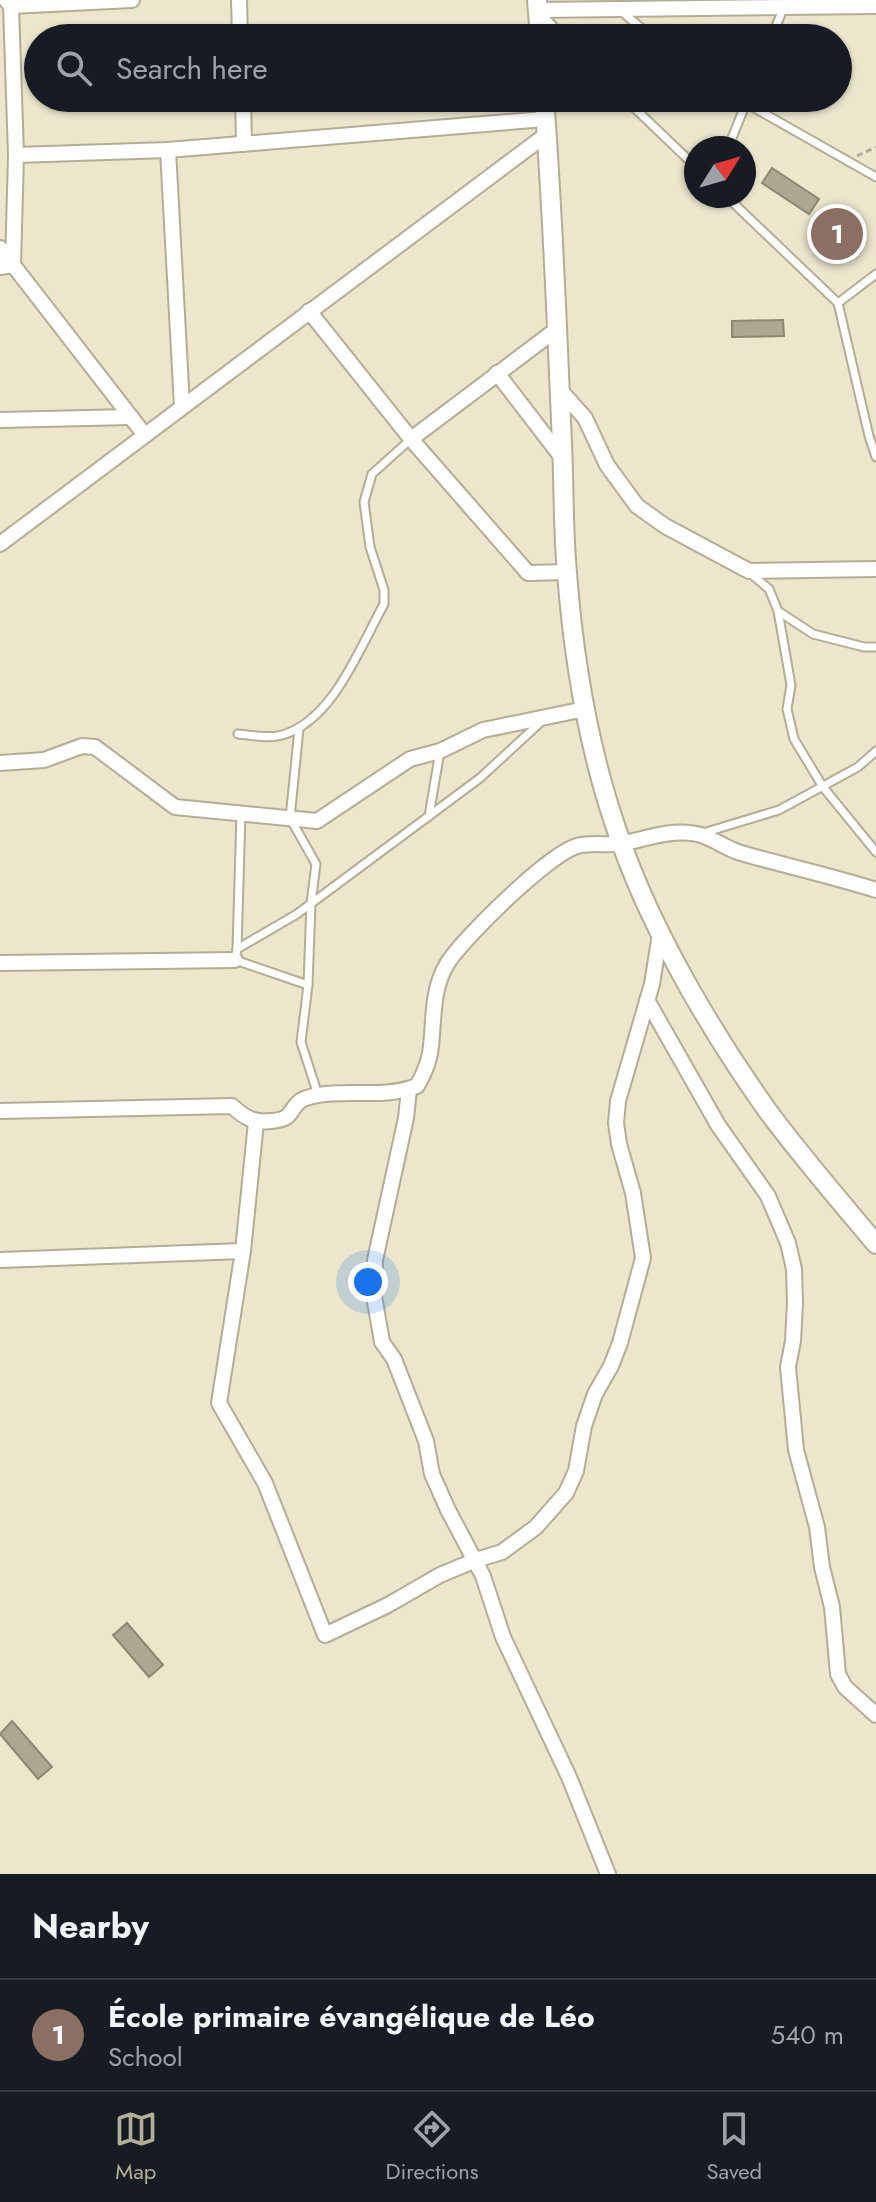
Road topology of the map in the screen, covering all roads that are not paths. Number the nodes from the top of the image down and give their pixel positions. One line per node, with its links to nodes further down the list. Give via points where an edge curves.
1 (132, 0): 3 (street)
2 (239, 0): 9 (street)
3 (89, 1): 4 (street)
4 (9, 3): 22 (street)
5 (537, 5): 8 (street); 10 (lane)
6 (793, 5): 7 (street); 8 (street); 12 (lane)
7 (876, 6)
8 (619, 9): 11 (lane)
9 (240, 24)
10 (553, 24)
11 (635, 24)
12 (780, 24)
13 (243, 112): 20 (street)
14 (545, 112): 18 (street)
15 (639, 112): 23 (lane)
16 (742, 112): 19 (lane)
17 (765, 112): 24 (lane)
18 (546, 127): 20 (street); 30 (street); 31 (street)
19 (733, 136)
20 (244, 144): 21 (street)
21 (168, 150): 22 (street); 34 (street)
22 (16, 155): 27 (street)
23 (684, 156)
24 (876, 177)
25 (739, 208): 29 (lane)
26 (0, 248): 27 (street)
27 (6, 266): 35 (street)
28 (876, 274): 29 (lane)
29 (838, 303): 39 (lane)
30 (309, 311): 34 (street); 38 (street)
31 (557, 329): 32 (street); 33 (street)
32 (497, 373): 38 (street); 40 (street)
33 (560, 390): 40 (street); 43 (street, via 585,418 607,465 637,506)
34 (182, 406): 37 (street)
35 (131, 417): 36 (street); 37 (street)
36 (0, 420)
37 (144, 434): 41 (street)
38 (411, 439): 44 (street, via 528,573); 49 (lane, via 372,474 364,502 384,604 332,700)
39 (876, 457)
40 (563, 460): 44 (street)
41 (0, 544)
42 (876, 569): 43 (street)
43 (749, 571): 45 (lane, via 769,589)
44 (567, 572): 47 (street)
45 (778, 611): 46 (lane, via 813,634); 54 (lane, via 794,739)
46 (876, 647)
47 (585, 709): 48 (street); 59 (street)
48 (547, 717): 51 (street, via 483,730); 56 (lane)
49 (299, 729): 50 (lane, via 279,736); 57 (lane)
50 (238, 734)
51 (440, 751): 56 (lane); 57 (street, via 410,759 317,821)
52 (876, 751): 54 (lane)
53 (0, 763): 55 (street, via 44,760 82,746 95,747 175,807)
54 (823, 787): 58 (lane, via 779,810); 60 (lane)
55 (241, 813): 57 (street); 64 (lane)
56 (429, 816): 62 (lane)
57 (290, 818): 62 (lane, via 316,864)
58 (697, 834): 59 (street, via 663,834); 61 (street, via 736,852)
59 (622, 844): 63 (street); 68 (street, via 578,846 564,852 459,947 440,979 424,1074)
60 (876, 852)
61 (876, 890)
62 (311, 903): 64 (lane); 66 (lane)
63 (660, 934): 67 (street); 72 (street, via 767,1109)
64 (236, 955): 65 (street); 66 (lane)
65 (0, 963)
66 (308, 985): 69 (lane, via 301,1042)
67 (647, 1000): 75 (street, via 616,1123 643,1258 620,1343 595,1394 566,1493 536,1527 502,1552); 76 (street, via 718,1125 768,1196 788,1243 794,1269 788,1367 796,1450 817,1527 838,1674)
68 (409, 1089): 69 (street); 75 (street, via 375,1260 374,1296 382,1342 394,1359 426,1441 432,1474)
69 (318, 1095): 71 (street, via 301,1100 289,1117)
70 (0, 1111): 71 (street, via 232,1106)
71 (256, 1122): 73 (street)
72 (876, 1244)
73 (243, 1251): 74 (street); 75 (street, via 219,1403 265,1483 325,1635)
74 (0, 1260)
75 (476, 1560): 77 (street, via 503,1637)
76 (876, 1715)
77 (608, 1874)

